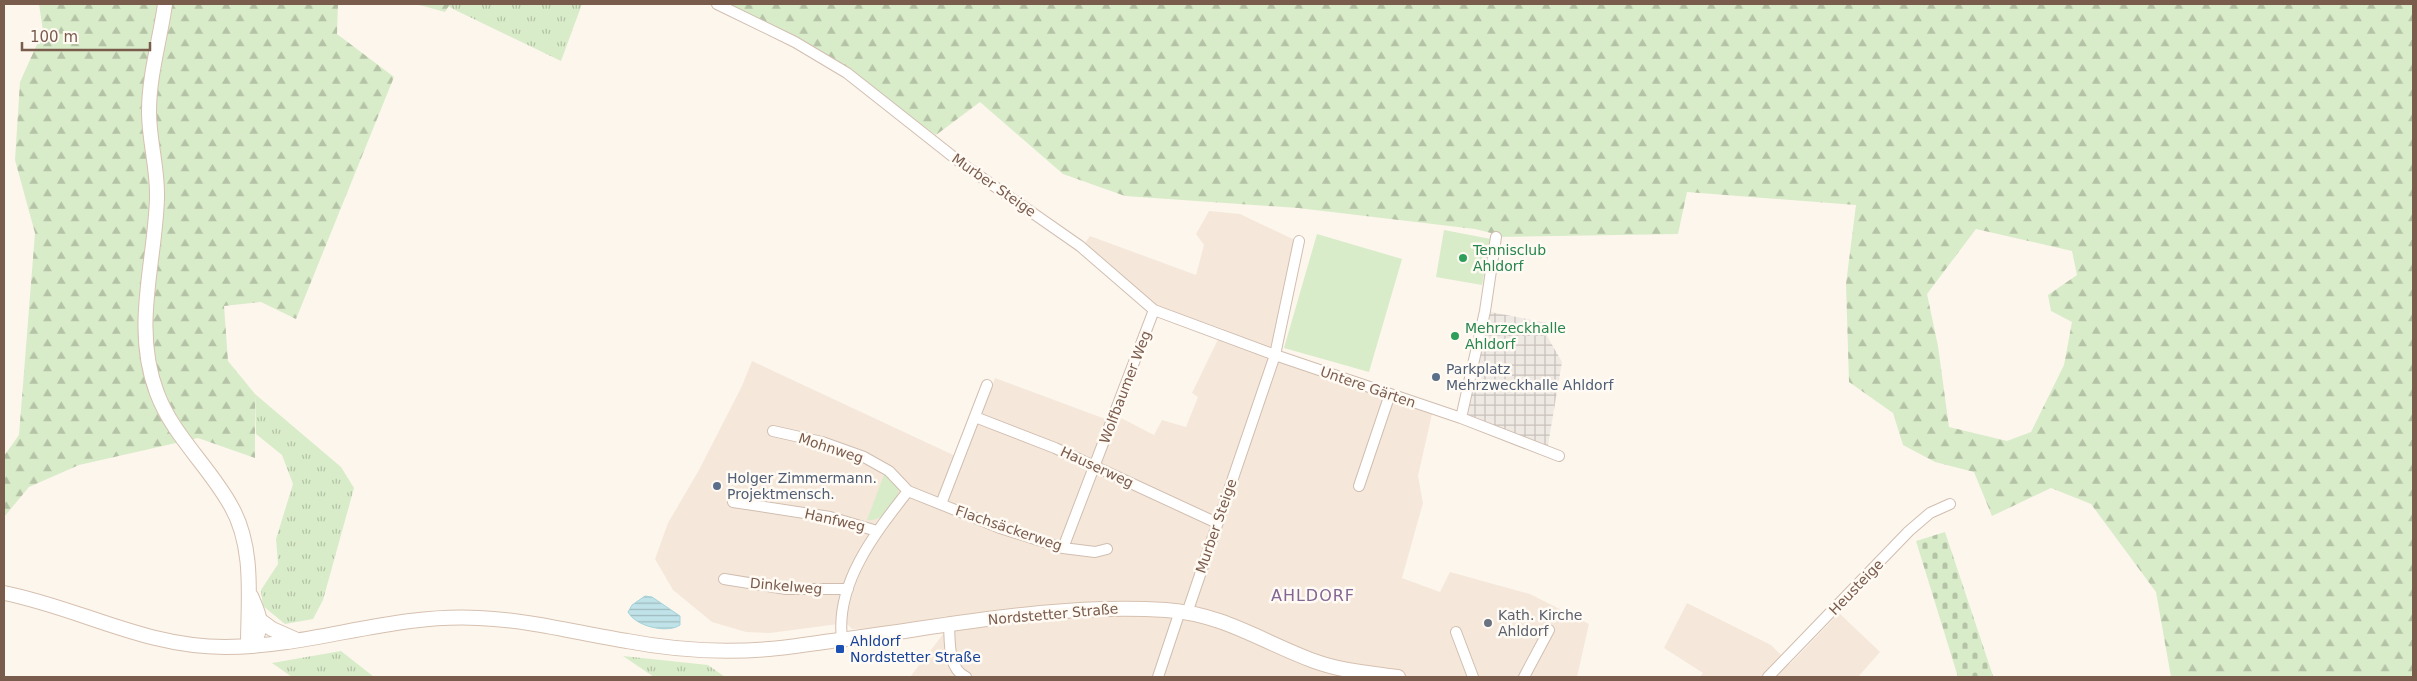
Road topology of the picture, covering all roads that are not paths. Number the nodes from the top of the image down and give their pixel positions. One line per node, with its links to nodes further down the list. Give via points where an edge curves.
1 (165, 4): 26 (street, via 151,78 149,112 158,196 146,292 148,361 157,393 173,425 232,507 246,547)
2 (717, 4): 5 (street, Murber Steige, via 795,42 860,82 962,163 1080,246)
3 (1496, 237): 10 (street, via 1485,311)
4 (1299, 240): 6 (street, Murber Steige)
5 (1154, 310): 6 (street, Murber Steige); 13 (street, Wolfbaumer Weg)
6 (1275, 355): 8 (street, Untere Gärten); 19 (street, Murber Steige)
7 (987, 385): 9 (street)
8 (1390, 394): 10 (street, Untere Gärten); 14 (street)
9 (975, 417): 13 (street, Hauserweg); 17 (street)
10 (1461, 418): 12 (street, Untere Gärten)
11 (773, 430): 15 (street, Mohnweg, via 864,457 889,471)
12 (1559, 456)
13 (1094, 466): 19 (street, Hauserweg); 21 (street, Wolfbaumer Weg)
14 (1359, 486)
15 (908, 491): 17 (street, Flachsäckerweg); 20 (street)
16 (733, 502): 20 (street, Hanfweg, via 830,517)
17 (941, 504): 21 (street, Flachsäckerweg, via 1000,528)
18 (1950, 504): 40 (street, Heusteige, via 1930,513 1909,530)
19 (1217, 523): 27 (street, Murber Steige)
20 (877, 531): 24 (street)
21 (1063, 548): 22 (street, Flachsäckerweg, via 1096,552)
22 (1107, 549)
23 (724, 579): 24 (street, Dinkelweg, via 786,589)
24 (848, 589): 32 (street, via 841,616)
25 (4, 593): 34 (street, Nordstetter Straße, via 153,638 193,646)
26 (250, 593): 28 (street); 34 (street)
27 (1183, 612): 29 (street, Nordstetter Straße, via 1088,609); 36 (street, Murber Steige); 37 (street, Nordstetter Straße, via 1232,624 1328,666)
28 (260, 621): 33 (street); 34 (street, via 256,639)
29 (949, 625): 32 (street, Nordstetter Straße); 35 (street, via 954,666)
30 (1549, 630): 39 (street)
31 (1456, 632): 38 (street)
32 (842, 639): 33 (street, Nordstetter Straße, via 792,647 729,651 647,644 534,624 462,617 387,623)
33 (297, 640): 34 (street, Nordstetter Straße)
34 (248, 646)
35 (966, 677)
36 (1158, 677)
37 (1398, 677)
38 (1473, 677)
39 (1524, 677)
40 (1768, 677)

